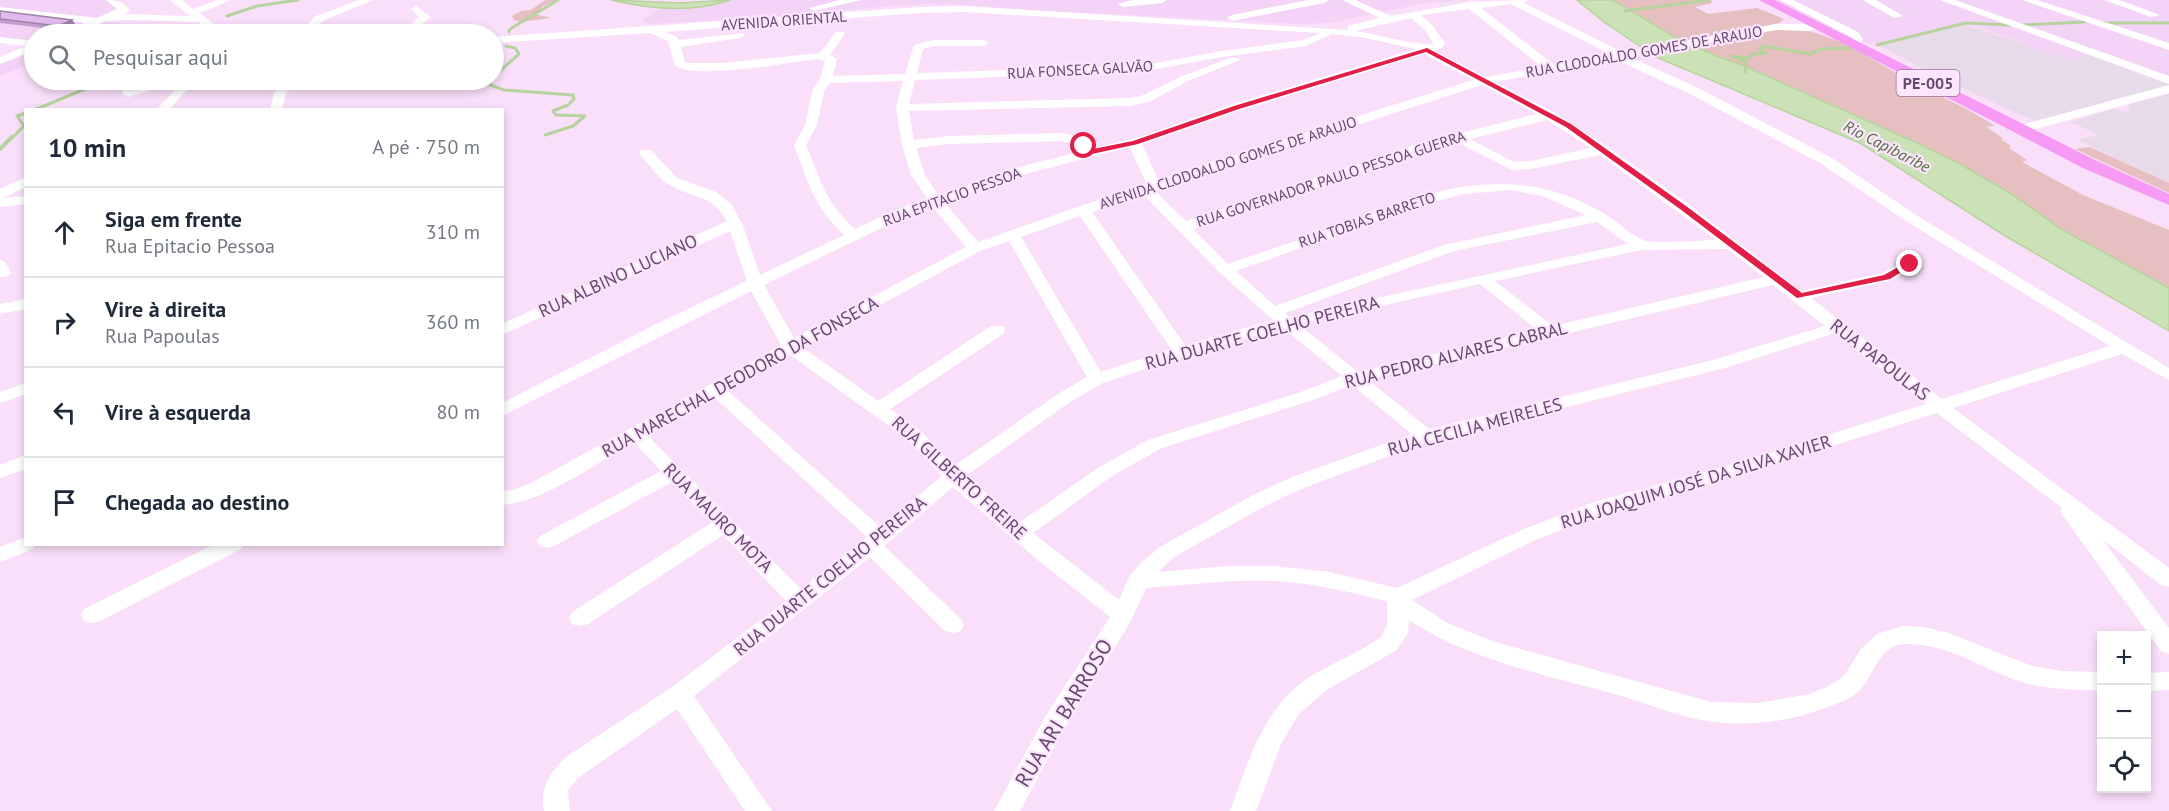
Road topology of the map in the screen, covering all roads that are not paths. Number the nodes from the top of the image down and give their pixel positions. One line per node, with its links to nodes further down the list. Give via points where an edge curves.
1 (111, 0): 26 (street, via 126,10)
2 (175, 0): 24 (street)
3 (226, 0): 24 (street)
4 (368, 0): 32 (street)
5 (856, 0): 21 (street)
6 (1162, 0): 17 (street)
7 (1324, 0): 34 (street)
8 (1347, 0): 28 (street)
9 (1765, 0): 18 (main road)
10 (1868, 0): 25 (street)
11 (1945, 0): 57 (street)
12 (2027, 0): 47 (street)
13 (2109, 0): 23 (street)
14 (1518, 1): 16 (street); 52 (street)
15 (1401, 2): 22 (street)
16 (1476, 3): 22 (street); 54 (street)
17 (1124, 4)
18 (1785, 5): 29 (main road); 35 (main road); 46 (street, via 1854,33)
19 (416, 9): 33 (street, via 426,17)
20 (0, 10): 26 (street)
21 (787, 11)
22 (1415, 14): 28 (street); 49 (street, via 1440,43)
23 (2155, 15)
24 (194, 16): 26 (street, via 177,19 144,15); 31 (street)
25 (1898, 16)
26 (104, 20): 30 (street)
27 (800, 20): 34 (street, AVENIDA ORIENTAL, via 964,9); 37 (street, AVENIDA ORIENTAL); 45 (street, via 776,29)
28 (1392, 20): 39 (street)
29 (1792, 22): 35 (street); 36 (street)
30 (93, 24)
31 (206, 24)
32 (314, 24)
33 (417, 24)
34 (1207, 24): 38 (street, AVENIDA ORIENTAL)
35 (1810, 25): 36 (street, RUA CLODOALDO GOMES DE ARAUJO); 46 (main road, PE-005)
36 (1772, 28): 52 (street, RUA CLODOALDO GOMES DE ARAUJO)
37 (647, 30): 41 (street, AVENIDA ORIENTAL); 45 (street, via 669,36)
38 (1327, 30): 39 (street, RUA PAPOULAS); 50 (street, RUA FONSECA GALVÃO, via 1306,43)
39 (1363, 31): 49 (street, RUA PAPOULAS)
40 (840, 34): 51 (street)
41 (504, 39)
42 (0, 40): 44 (street)
43 (984, 43): 55 (street, via 921,45)
44 (24, 44)
45 (676, 44): 51 (street, via 680,64 695,69)
46 (1854, 45): 68 (main road, PE-005)
47 (2169, 47)
48 (24, 50): 53 (street)
49 (1427, 50): 58 (street, RUA PAPOULAS); 70 (street, RUA EPITACIO PESSOA)
50 (1239, 51): 55 (street, RUA FONSECA GALVÃO, via 1123,71); 66 (street, via 1232,61 1131,102)
51 (824, 56): 56 (street, via 832,62)
52 (1626, 56): 54 (street, RUA CLODOALDO GOMES DE ARAUJO); 105 (street, via 1825,160 1911,218)
53 (0, 61)
54 (1552, 70): 58 (street, RUA CLODOALDO GOMES DE ARAUJO)
55 (910, 78): 56 (street, RUA FONSECA GALVÃO); 66 (street)
56 (825, 80): 87 (street, via 800,146 822,201)
57 (2169, 80)
58 (1482, 81): 67 (street, RUA PAPOULAS); 76 (street, AVENIDA CLODOALDO GOMES DE ARAUJO)
59 (2169, 89): 68 (street)
60 (139, 90): 63 (street)
61 (181, 90): 64 (street)
62 (283, 90): 65 (street)
63 (128, 93)
64 (164, 108)
65 (276, 108)
66 (902, 108): 72 (street)
67 (1550, 115): 69 (street, RUA GOVERNADOR PAULO PESSOA GUERRA); 71 (street, RUA PAPOULAS)
68 (2021, 129): 80 (main road, PE-005)
69 (1457, 137): 71 (street, via 1512,165 1531,165); 85 (street, RUA GOVERNADOR PAULO PESSOA GUERRA)
70 (1135, 142): 73 (street, RUA EPITACIO PESSOA); 76 (street)
71 (1603, 150): 88 (street, RUA PAPOULAS)
72 (909, 151): 73 (street, via 948,140 1063,138 1077,141); 79 (street, via 918,175)
73 (1092, 152): 79 (street, RUA EPITACIO PESSOA)
74 (646, 153): 84 (street, via 672,181 718,199)
75 (24, 182): 77 (street)
76 (1150, 187): 82 (street, AVENIDA CLODOALDO GOMES DE ARAUJO); 85 (street)
77 (0, 195)
78 (24, 200): 81 (street)
79 (935, 200): 87 (street, RUA EPITACIO PESSOA); 90 (street)
80 (2169, 200)
81 (0, 203)
82 (1083, 210): 86 (street, AVENIDA CLODOALDO GOMES DE ARAUJO); 106 (street)
83 (1600, 217): 89 (street, RUA TOBIAS BARRETO); 92 (street, RUA TOBIAS BARRETO, via 1557,196 1532,189 1462,190 1413,202); 99 (street, via 1449,248)
84 (735, 223): 95 (street); 101 (street, RUA ALBINO LUCIANO)
85 (1183, 227): 92 (street)
86 (1013, 235): 90 (street, AVENIDA CLODOALDO GOMES DE ARAUJO); 109 (street)
87 (854, 236): 95 (street, RUA EPITACIO PESSOA)
88 (1731, 244): 89 (street, RUA DUARTE COELHO PEREIRA); 94 (street, RUA PAPOULAS)
89 (1641, 246): 93 (street, RUA DUARTE COELHO PEREIRA)
90 (975, 248): 104 (street, RUA MARECHAL DEODORO DA FONSECA)
91 (1910, 264): 96 (street, via 1887,277)
92 (1226, 270): 99 (street)
93 (1483, 279): 99 (street, RUA DUARTE COELHO PEREIRA); 103 (street)
94 (1777, 279): 96 (street, RUA PAPOULAS); 103 (street, RUA PEDRO ALVARES CABRAL)
95 (755, 283): 104 (street); 115 (street, RUA EPITACIO PESSOA)
96 (1800, 296): 100 (street, RUA PAPOULAS)
97 (24, 304): 98 (street)
98 (0, 309)
99 (1279, 317): 106 (street, RUA DUARTE COELHO PEREIRA); 108 (street)
100 (1838, 327): 113 (street, RUA PAPOULAS); 117 (street, RUA CECILIA MEIRELES, via 1719,364)
101 (504, 329)
102 (997, 330): 114 (street)
103 (1550, 332): 108 (street, RUA PEDRO ALVARES CABRAL)
104 (790, 347): 111 (street, RUA MARECHAL DEODORO DA FONSECA); 114 (street, RUA GILBERTO FREIRE)
105 (2123, 348): 107 (street); 113 (street, RUA JOAQUIM JOSÉ DA SILVA XAVIER)
106 (1182, 351): 109 (street, RUA DUARTE COELHO PEREIRA)
107 (2169, 375)
108 (1353, 378): 117 (street); 125 (street, RUA PEDRO ALVARES CABRAL, via 1155,444 1105,472)
109 (1097, 379): 121 (street, RUA DUARTE COELHO PEREIRA)
110 (24, 389): 112 (street)
111 (717, 390): 116 (street, RUA MARECHAL DEODORO DA FONSECA); 127 (street)
112 (0, 398)
113 (1938, 405): 122 (street, RUA PAPOULAS); 133 (street, RUA JOAQUIM JOSÉ DA SILVA XAVIER, via 1758,463 1601,507 1531,534)
114 (879, 408): 121 (street, RUA GILBERTO FREIRE, via 913,434)
115 (504, 410)
116 (636, 434): 120 (street, RUA MAURO MOTA); 123 (street, RUA MARECHAL DEODORO DA FONSECA, via 538,488 518,497)
117 (1426, 436): 132 (street, RUA CECILIA MEIRELES, via 1260,500 1167,552)
118 (24, 462): 119 (street)
119 (0, 472)
120 (673, 473): 124 (street, RUA MAURO MOTA); 126 (street)
121 (953, 476): 125 (street, RUA GILBERTO FREIRE); 127 (street, RUA DUARTE COELHO PEREIRA)
122 (2058, 495): 131 (street, RUA PAPOULAS); 139 (street)
123 (504, 498)
124 (724, 525): 134 (street, RUA MAURO MOTA); 137 (street)
125 (1020, 532): 136 (street, RUA GILBERTO FREIRE)
126 (547, 541)
127 (875, 542): 134 (street, RUA DUARTE COELHO PEREIRA); 138 (street)
128 (24, 545): 130 (street)
129 (230, 546): 135 (street)
130 (0, 555)
131 (2169, 579)
132 (1138, 581): 133 (street, via 1291,574 1337,581); 136 (street, RUA CECILIA MEIRELES)
133 (1398, 598): 140 (street, via 1441,630 1490,649 1711,712 1758,713 1812,703 1852,684 1869,655 1885,640 1902,635 1949,642 2030,675); 147 (street, via 1394,639 1308,691 1291,707 1273,735)
134 (800, 602): 143 (street, RUA DUARTE COELHO PEREIRA)
135 (92, 615)
136 (1123, 615): 146 (street, RUA ARI BARROSO, via 1054,724)
137 (580, 618)
138 (953, 625)
139 (2169, 645)
140 (2097, 681)
141 (2169, 681): 142 (street)
142 (2151, 682)
143 (680, 694): 144 (street, RUA DUARTE COELHO PEREIRA, via 563,776 554,791); 145 (street)
144 (557, 811)
145 (759, 811)
146 (1007, 811)
147 (1243, 811)

